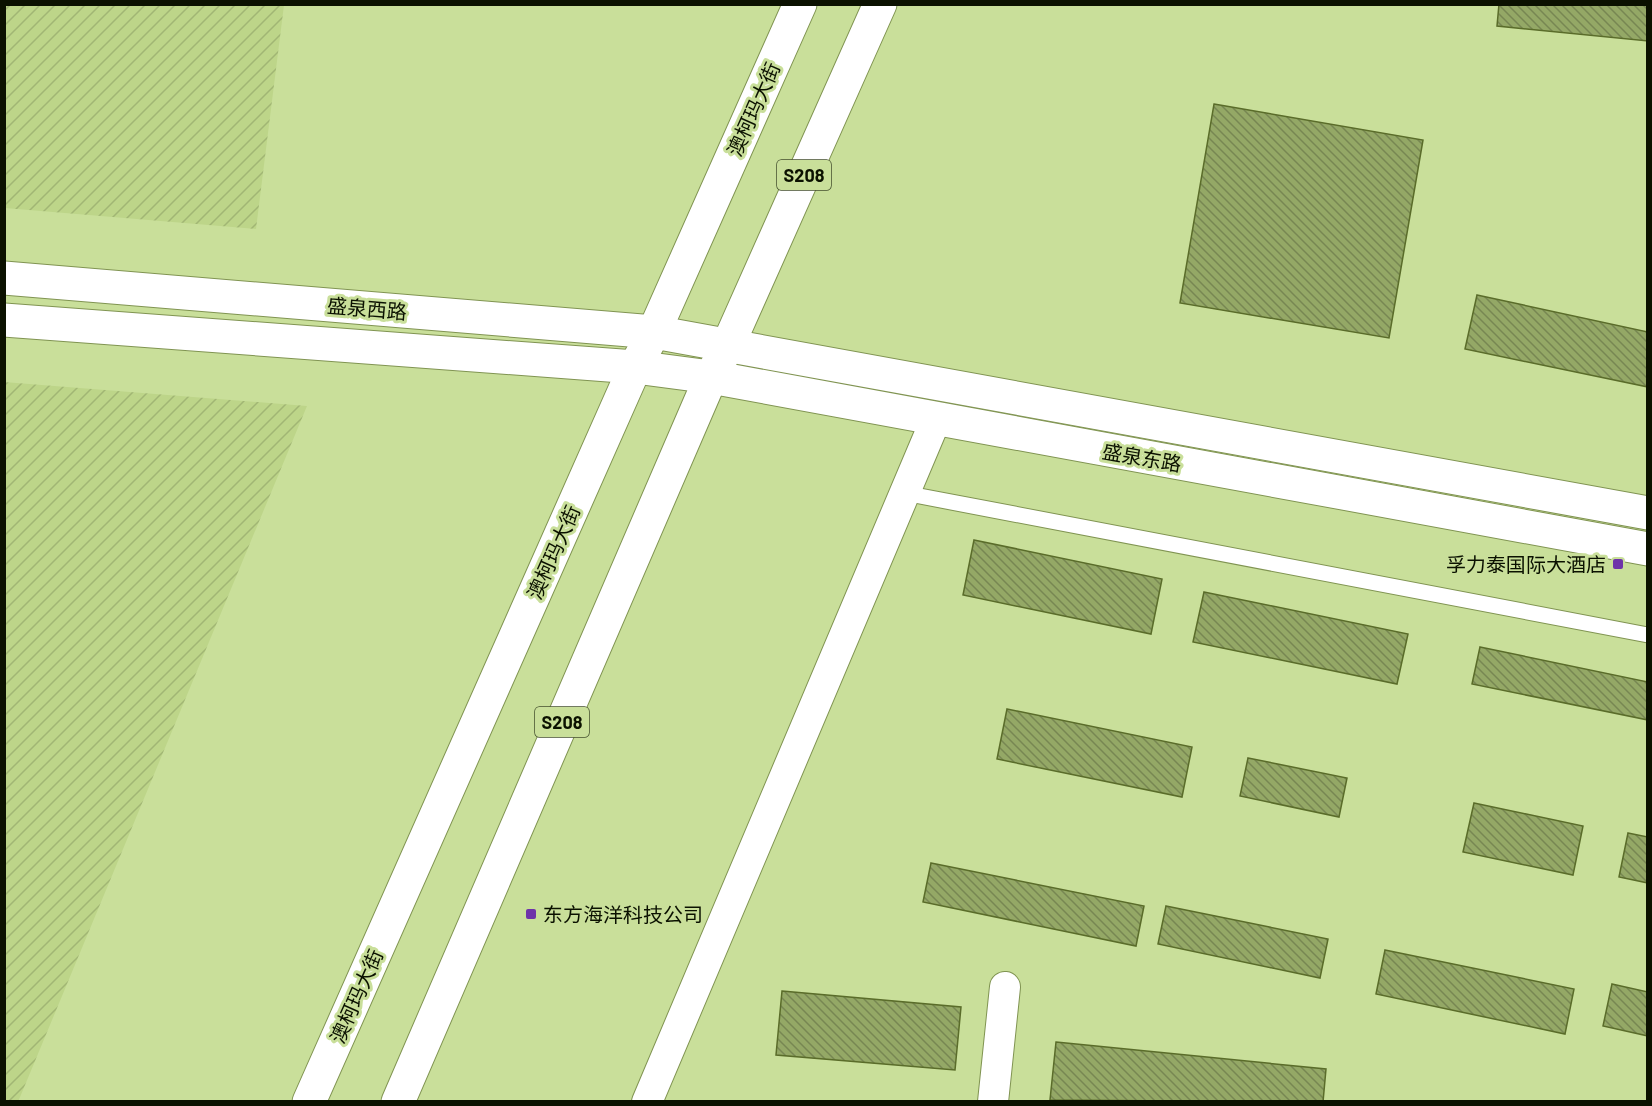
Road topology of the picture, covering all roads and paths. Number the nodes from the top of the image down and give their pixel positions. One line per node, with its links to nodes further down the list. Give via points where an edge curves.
1 (800, 4): 5 (street, 澳柯玛大街)
2 (880, 4): 6 (street, S208)
3 (4, 278): 5 (street, 盛泉西路)
4 (4, 320): 7 (street, 盛泉西路)
5 (654, 332): 6 (street, 盛泉西路); 7 (street, 澳柯玛大街)
6 (728, 345): 8 (street, S208); 11 (street, 盛泉东路)
7 (635, 367): 8 (street, 盛泉东路); 15 (street, 澳柯玛大街)
8 (711, 377): 9 (street, 盛泉东路); 16 (street, S208)
9 (936, 419): 10 (street); 12 (street, 盛泉东路)
10 (904, 493): 13 (lane); 17 (street)
11 (1647, 513)
12 (1647, 549)
13 (1647, 635)
14 (1005, 987): 18 (street)
15 (309, 1101)
16 (398, 1101)
17 (647, 1101)
18 (993, 1101)

